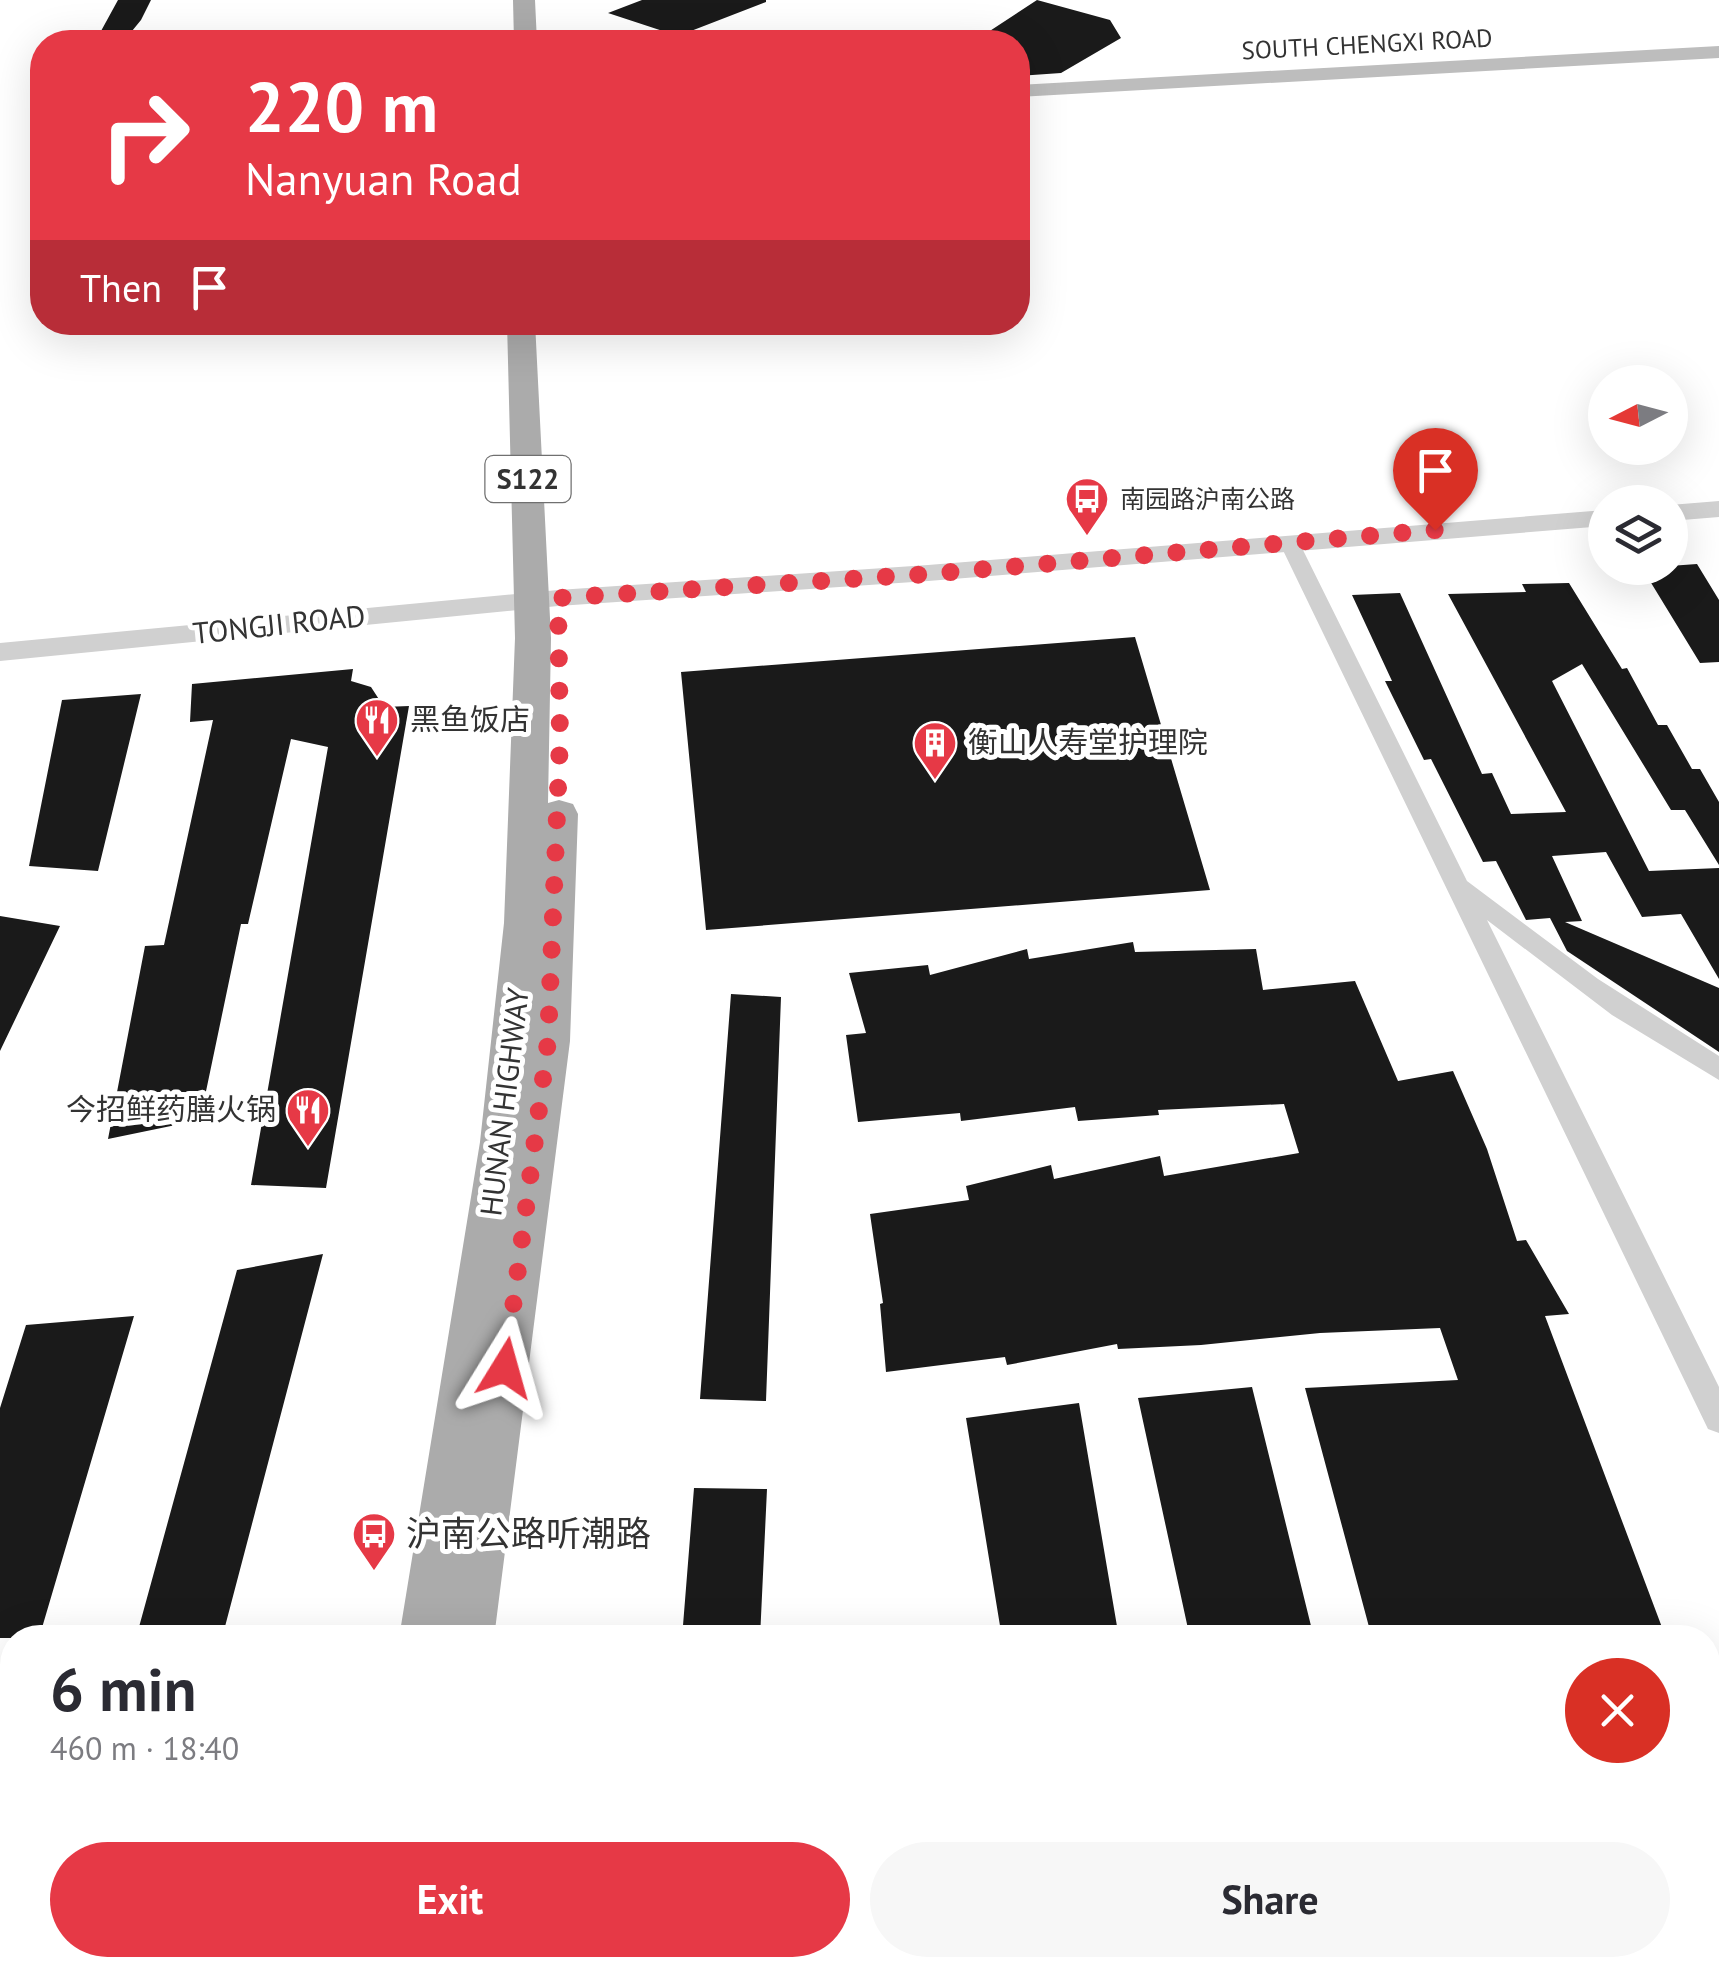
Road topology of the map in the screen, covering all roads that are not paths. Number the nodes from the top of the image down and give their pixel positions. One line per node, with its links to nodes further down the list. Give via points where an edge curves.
1 (507, 0): 3 (main road)
2 (524, 0): 4 (main road)
3 (508, 30)
4 (525, 30)
5 (1719, 52): 7 (main road, SOUTH CHENGXI ROAD)
6 (1719, 64): 8 (main road, SOUTH CHENGXI ROAD)
7 (1030, 90)
8 (1030, 101)
9 (526, 335): 11 (main road, HUNAN HIGHWAY / S122)
10 (539, 335): 11 (main road, HUNAN HIGHWAY / S122)
11 (534, 359): 16 (main road, HUNAN HIGHWAY / S122)
12 (1719, 509): 13 (street)
13 (1688, 512)
14 (1588, 519): 15 (street, TONGJI ROAD)
15 (1289, 542): 16 (street, TONGJI ROAD); 18 (street)
16 (545, 599): 17 (street, TONGJI ROAD); 21 (main road, HUNAN HIGHWAY / S122, via 503,1142); 22 (main road, HUNAN HIGHWAY / S122, via 560,739 548,1041)
17 (0, 652)
18 (1459, 884): 19 (street, via 1597,994); 20 (street)
19 (1719, 1070)
20 (1719, 1419)
21 (429, 1625)
22 (468, 1625)

